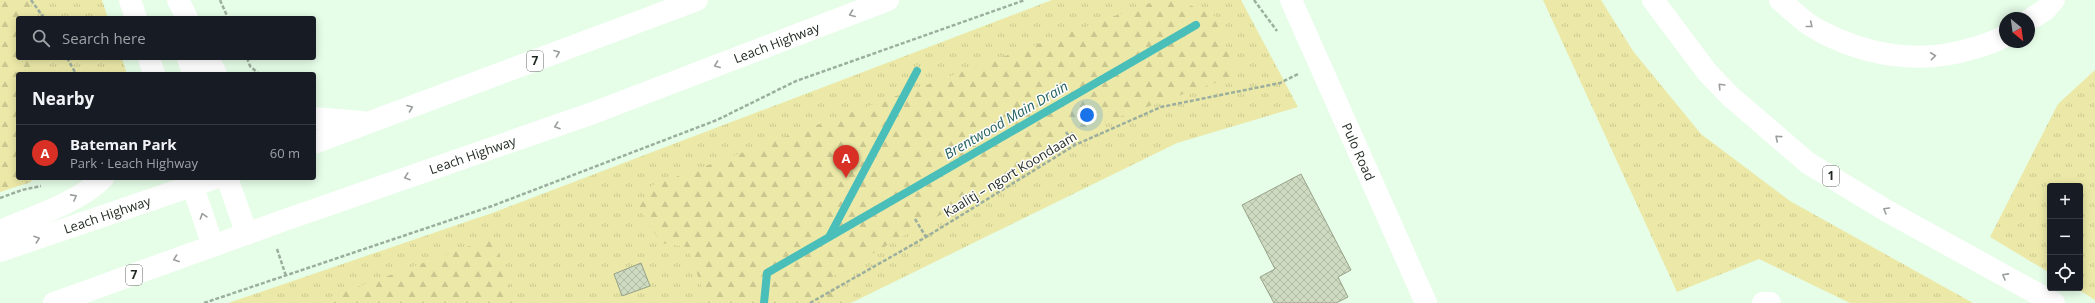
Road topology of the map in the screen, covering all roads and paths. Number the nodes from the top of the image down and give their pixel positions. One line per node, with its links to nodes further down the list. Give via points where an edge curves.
1 (31, 0): 13 (path)
2 (130, 0): 14 (main road)
3 (173, 0): 15 (main road)
4 (178, 0): 16 (main road)
5 (220, 0): 17 (path)
6 (697, 0): 32 (main road, 7, one-way to 6)
7 (888, 0): 44 (main road, Leach Highway / 7, one-way to 44, via 593,113)
8 (1025, 0): 49 (path, via 796,81 717,120 492,206)
9 (1291, 0): 51 (main road, Pulo Road)
10 (1780, 0): 19 (main road, one-way to 19, via 1817,30 1863,50 1913,58 1957,53)
11 (2054, 0): 18 (main road)
12 (1655, 3): 54 (main road, 1, one-way to 12, via 1887,211 1808,163 1730,96 1707,72)
13 (43, 16)
14 (135, 16)
15 (177, 16)
16 (186, 16)
17 (227, 16)
18 (2035, 16)
19 (1999, 40)
20 (68, 60): 25 (path)
21 (150, 60): 26 (main road)
22 (189, 60): 27 (main road)
23 (209, 60): 28 (main road)
24 (248, 60): 29 (path)
25 (75, 72)
26 (153, 72)
27 (192, 72)
28 (215, 72)
29 (257, 72)
30 (1302, 72): 35 (path, Kaalitj – ngort Koondaam, via 1280,83 1161,107)
31 (316, 118): 32 (main road)
32 (373, 122): 34 (main road, 7)
33 (1066, 132): 35 (path)
34 (316, 142)
35 (1075, 145): 45 (path, Kaalitj – ngort Koondaam)
36 (101, 180): 43 (main road, one-way to 36, via 59,205 94,187)
37 (204, 180): 39 (main road, Leach Highway)
38 (228, 180): 44 (main road)
39 (192, 182): 46 (main road, one-way to 39); 47 (main road, Leach Highway, one-way to 39)
40 (48, 183): 41 (path)
41 (0, 198)
42 (915, 219): 45 (path)
43 (0, 231)
44 (247, 234): 46 (main road, Leach Highway / 7)
45 (926, 237): 50 (path, Kaalitj – ngort Koondaam)
46 (213, 246): 48 (main road, Leach Highway / 7, one-way to 48)
47 (0, 251)
48 (54, 303)
49 (204, 303)
50 (810, 303)
51 (1426, 303)
52 (1763, 303): 53 (main road)
53 (1770, 303)
54 (2054, 303)

